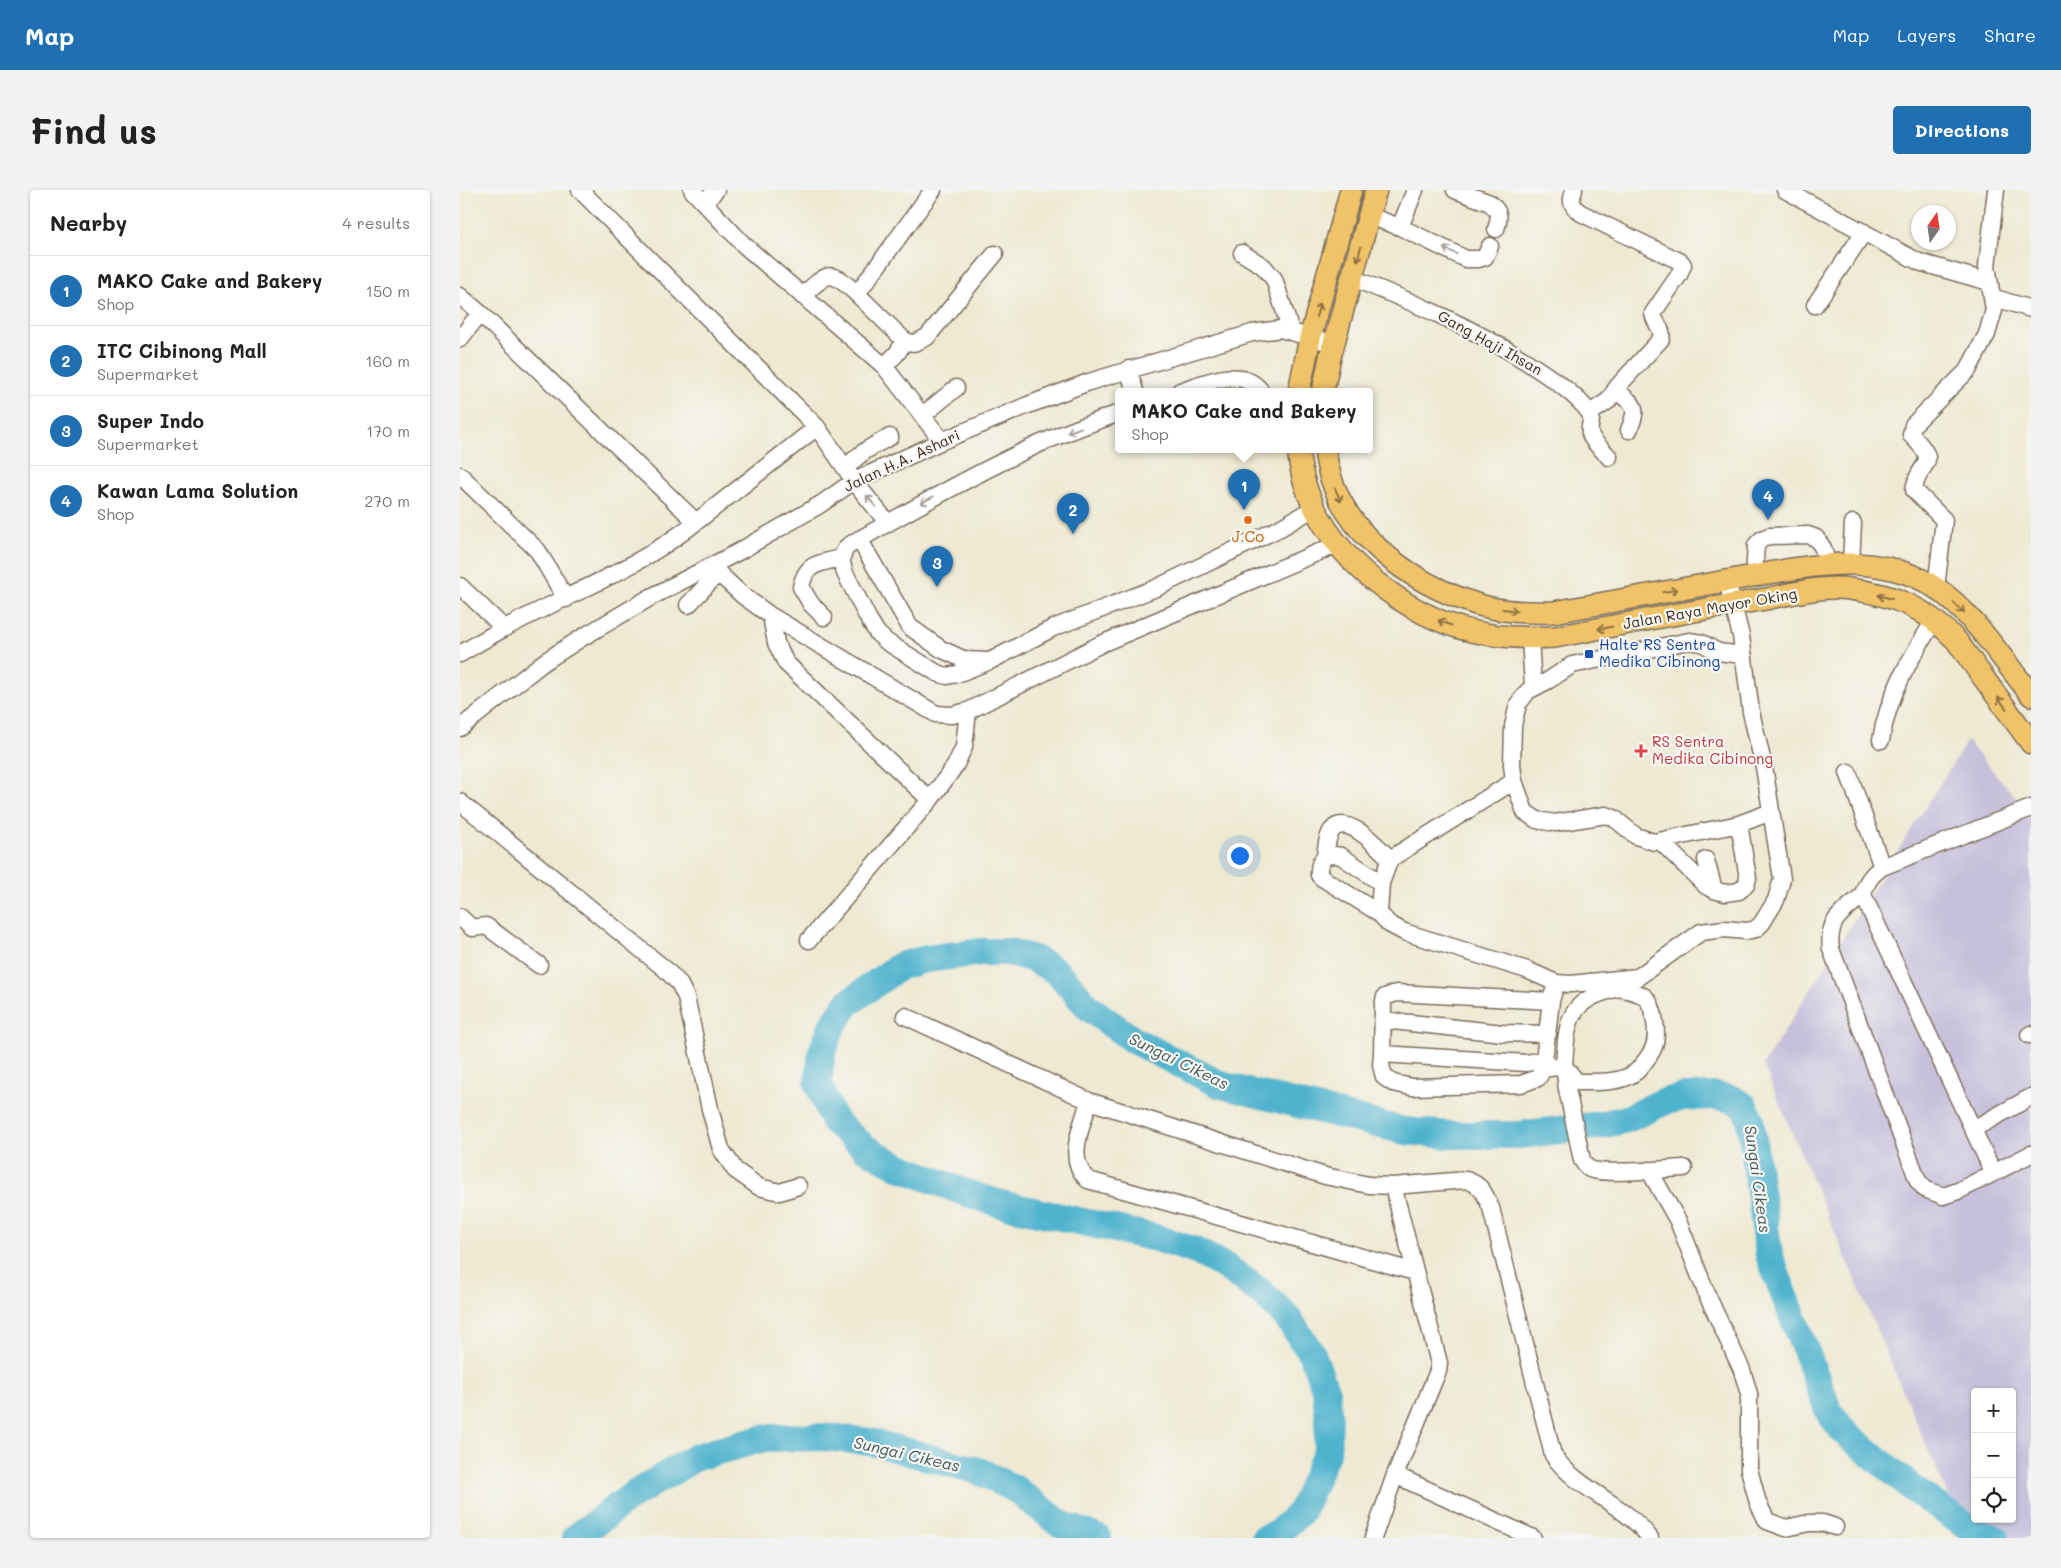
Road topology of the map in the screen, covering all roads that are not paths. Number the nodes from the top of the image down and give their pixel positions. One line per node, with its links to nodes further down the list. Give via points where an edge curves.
1 (580, 190): 43 (street)
2 (692, 190): 11 (street)
3 (933, 190): 21 (street)
4 (1351, 190): 27 (main road, one-way to 4)
5 (1376, 190): 12 (main road)
6 (1415, 190): 13 (street)
7 (1456, 190): 14 (street, via 1495,207 1499,212)
8 (1574, 190): 39 (street, via 1573,208 1681,262 1683,266 1653,312 1661,330 1661,340)
9 (1785, 190): 15 (street)
10 (1996, 190): 20 (street, via 1987,266)
11 (710, 196): 23 (street, via 744,245)
12 (1369, 216): 13 (street); 19 (main road, one-way to 19)
13 (1400, 228): 16 (street, one-way to 13, via 1485,256 1466,259)
14 (1496, 229)
15 (1864, 232): 20 (street, via 1919,262); 24 (street)
16 (1490, 246)
17 (1242, 253): 27 (street, via 1263,266 1274,279)
18 (995, 254): 29 (street, via 927,337 914,344)
19 (1352, 278): 30 (main road); 40 (street, Gang Haji Ihsan, via 1427,308 1487,338 1553,379)
20 (1990, 290): 25 (street); 65 (street, via 1994,310 1978,354 1968,370 1910,430 1910,435 1926,452 1927,459 1914,490 1944,520)
21 (857, 294): 23 (street, via 836,276 828,275); 29 (street)
22 (460, 296): 26 (street)
23 (802, 296): 31 (street)
24 (1815, 305)
25 (2031, 309)
26 (480, 313): 28 (street); 53 (street)
27 (1300, 334): 30 (street, Jalan H.A. Ashari); 32 (street, Jalan H.A. Ashari, via 1271,329); 37 (main road)
28 (460, 339)
29 (903, 339): 31 (street, via 898,352)
30 (1334, 344): 38 (main road)
31 (884, 366): 41 (street)
32 (1128, 369): 34 (street); 46 (street, Jalan H.A. Ashari, via 1028,405)
33 (956, 388): 41 (street)
34 (1134, 388)
35 (1190, 388): 36 (street, via 1218,379 1240,377)
36 (1257, 388)
37 (1300, 388)
38 (1324, 388)
39 (1615, 390): 40 (street, via 1608,401); 44 (street, via 1633,407 1635,415)
40 (1590, 413): 49 (street, via 1592,437)
41 (923, 415): 46 (street)
42 (1115, 415): 54 (street, one-way to 54, via 1039,444)
43 (817, 427): 51 (street); 53 (street)
44 (1629, 430)
45 (890, 437): 51 (street, via 863,451)
46 (942, 441): 51 (street, Jalan H.A. Ashari)
47 (1298, 453): 52 (main road, Jalan Raya Mayor Oking)
48 (1326, 453): 63 (main road, Jalan Raya Mayor Oking, one-way to 63, via 1339,498 1357,527 1389,560 1441,589 1479,605 1532,613 1554,612)
49 (1609, 457)
50 (460, 474): 66 (street, via 538,551)
51 (850, 475): 54 (street, one-way to 51); 61 (street, Jalan H.A. Ashari, via 821,504)
52 (1317, 511): 57 (main road, Jalan Raya Mayor Oking); 76 (street, via 1156,588 1053,628)
53 (696, 522): 66 (street, via 655,552)
54 (887, 522): 56 (street)
55 (1853, 523): 59 (street)
56 (859, 539): 58 (street, via 843,551); 76 (street, via 910,627 941,649 965,660)
57 (1338, 544): 73 (main road, Jalan Raya Mayor Oking, one-way to 57, via 1486,634 1426,616 1366,574); 79 (street, via 1101,644)
58 (841, 558): 70 (street, via 811,566 803,575 801,587); 76 (street, via 844,574 869,620 887,642 936,674 947,676 966,672)
59 (1851, 564): 60 (main road, Jalan Raya Mayor Oking); 65 (main road, Jalan Raya Mayor Oking, via 1904,573)
60 (1828, 566): 62 (main road, Jalan Raya Mayor Oking); 62 (street, via 1816,538 1769,536 1756,546)
61 (715, 570): 68 (street); 69 (street); 80 (street, Jalan H.A. Ashari, via 651,597 544,662)
62 (1754, 576): 63 (main road, Jalan Raya Mayor Oking)
63 (1727, 581): 67 (street)
64 (460, 586): 72 (street)
65 (1936, 588): 78 (main road, Jalan Raya Mayor Oking, one-way to 78, via 1986,637)
66 (566, 599): 72 (street)
67 (1732, 604): 71 (main road, Jalan Raya Mayor Oking, one-way to 67, via 1905,603 1848,589 1805,592); 73 (main road, Jalan Raya Mayor Oking, one-way to 73, via 1555,637); 75 (street)
68 (688, 605)
69 (771, 616): 79 (street, via 936,714 952,716); 85 (street, via 776,643 786,663)
70 (824, 617)
71 (1935, 619): 81 (street, via 1897,686); 82 (main road, Jalan Raya Mayor Oking, one-way to 71, via 1956,640)
72 (504, 628): 74 (street)
73 (1530, 638): 77 (street)
74 (460, 654)
75 (1744, 655): 77 (street, via 1718,652 1702,643 1689,641 1572,665); 88 (street, via 1751,712)
76 (990, 661)
77 (1533, 687): 84 (street, via 1523,694 1516,712 1512,751)
78 (2031, 694)
79 (968, 711): 85 (street, via 960,758)
80 (460, 728)
81 (1881, 740)
82 (2031, 742)
83 (1848, 772): 94 (street)
84 (1514, 781): 90 (street, via 1525,812 1537,820 1555,823 1606,814 1636,836); 92 (street)
85 (930, 800): 100 (street)
86 (460, 802): 119 (street, via 666,969 679,983 686,997 721,1149 735,1170 759,1187 780,1192)
87 (2031, 808): 94 (street)
88 (1772, 812): 89 (street); 102 (street, via 1782,879 1776,900 1762,922 1746,932 1701,932)
89 (1739, 824): 90 (street); 96 (street, via 1748,878 1746,885 1739,892)
90 (1661, 842): 96 (street)
91 (1325, 857): 92 (street, via 1333,829 1345,826 1369,837); 95 (street, via 1341,856); 98 (street, via 1319,875)
92 (1390, 859): 95 (street)
93 (1706, 860): 96 (street)
94 (1882, 867): 97 (street, via 1872,874)
95 (1381, 883): 98 (street)
96 (1714, 890)
97 (1863, 895): 114 (street); 118 (street, via 1834,921 1829,935 1831,949 1918,1181 1934,1194 1943,1196)
98 (1379, 913): 103 (street, via 1389,924 1404,932 1527,970)
99 (460, 917): 101 (street, via 472,928 486,926)
100 (809, 940)
101 (539, 965)
102 (1638, 977): 103 (street); 104 (street)
103 (1556, 983): 105 (street)
104 (1643, 995): 111 (street, via 1619,988 1588,999 1576,1008 1566,1034); 111 (street, via 1652,1012 1655,1032 1653,1048 1636,1071 1618,1080 1577,1082)
105 (1551, 1001): 107 (street, via 1396,993 1385,997); 108 (street)
106 (905, 1016): 113 (street)
107 (1383, 1020): 108 (street, via 1503,1033); 109 (street)
108 (1548, 1034): 110 (street)
109 (1382, 1054): 110 (street); 110 (street, via 1384,1077 1393,1083 1412,1087 1521,1084 1538,1078)
110 (1544, 1064): 111 (street)
111 (1564, 1066): 117 (street, via 1566,1088 1586,1168)
112 (2031, 1097): 114 (street)
113 (1089, 1102): 120 (street, via 1325,1176 1369,1186); 121 (street, via 1075,1153 1079,1170 1088,1180)
114 (1973, 1129): 118 (street)
115 (2031, 1154): 118 (street)
116 (1684, 1168): 117 (street)
117 (1649, 1170): 123 (street, via 1678,1221 1742,1370 1749,1394 1749,1469 1758,1503 1767,1521 1786,1528 1809,1523)
118 (1993, 1172)
119 (798, 1186)
120 (1393, 1186): 121 (street); 126 (street, via 1466,1180 1481,1188 1491,1208 1553,1454 1568,1471 1641,1526)
121 (1415, 1272): 122 (street, via 1439,1363)
122 (1395, 1475): 124 (street); 125 (street)
123 (1835, 1527)
124 (1373, 1538)
125 (1533, 1538)
126 (1650, 1538)

